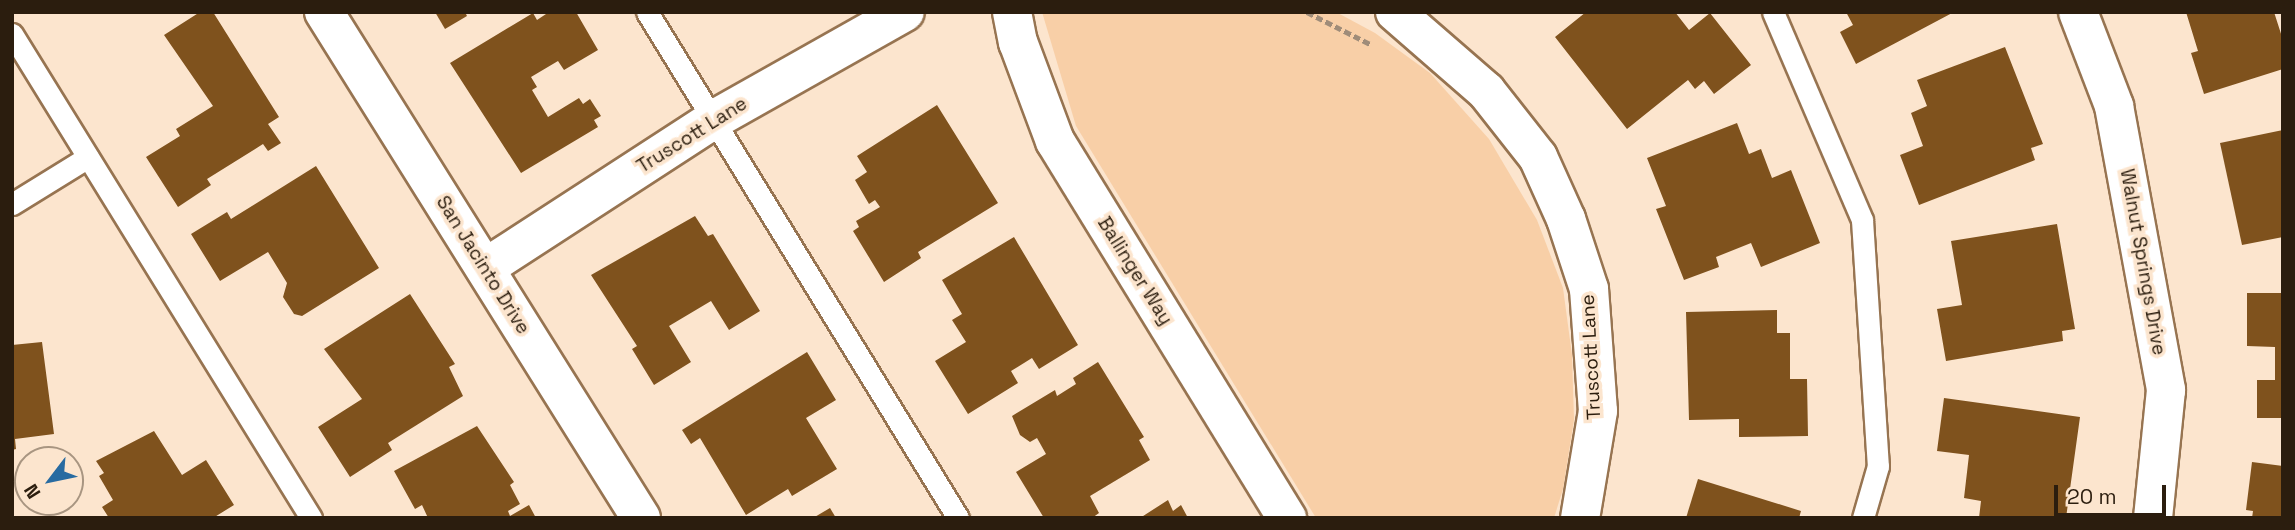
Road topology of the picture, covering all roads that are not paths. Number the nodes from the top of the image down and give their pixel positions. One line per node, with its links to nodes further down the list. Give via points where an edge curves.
1 (324, 12): 12 (street, San Jacinto Drive)
2 (647, 12): 9 (lane)
3 (905, 12): 9 (street, Truscott Lane)
4 (1012, 12): 16 (street, Ballinger Way, via 1018,42 1055,141)
5 (1395, 12): 17 (street, Truscott Lane, via 1486,91 1538,157 1566,219 1589,289 1598,411)
6 (1773, 12): 18 (lane, via 1862,220 1878,466)
7 (2078, 12): 19 (street, Walnut Springs Drive, via 2114,106 2166,390)
8 (12, 34): 10 (lane)
9 (713, 120): 12 (street, Truscott Lane); 15 (lane)
10 (88, 157): 11 (lane); 13 (lane)
11 (12, 204)
12 (485, 268): 14 (street, San Jacinto Drive)
13 (311, 518)
14 (641, 518)
15 (958, 518)
16 (1287, 518)
17 (1580, 518)
18 (1863, 518)
19 (2153, 518)

